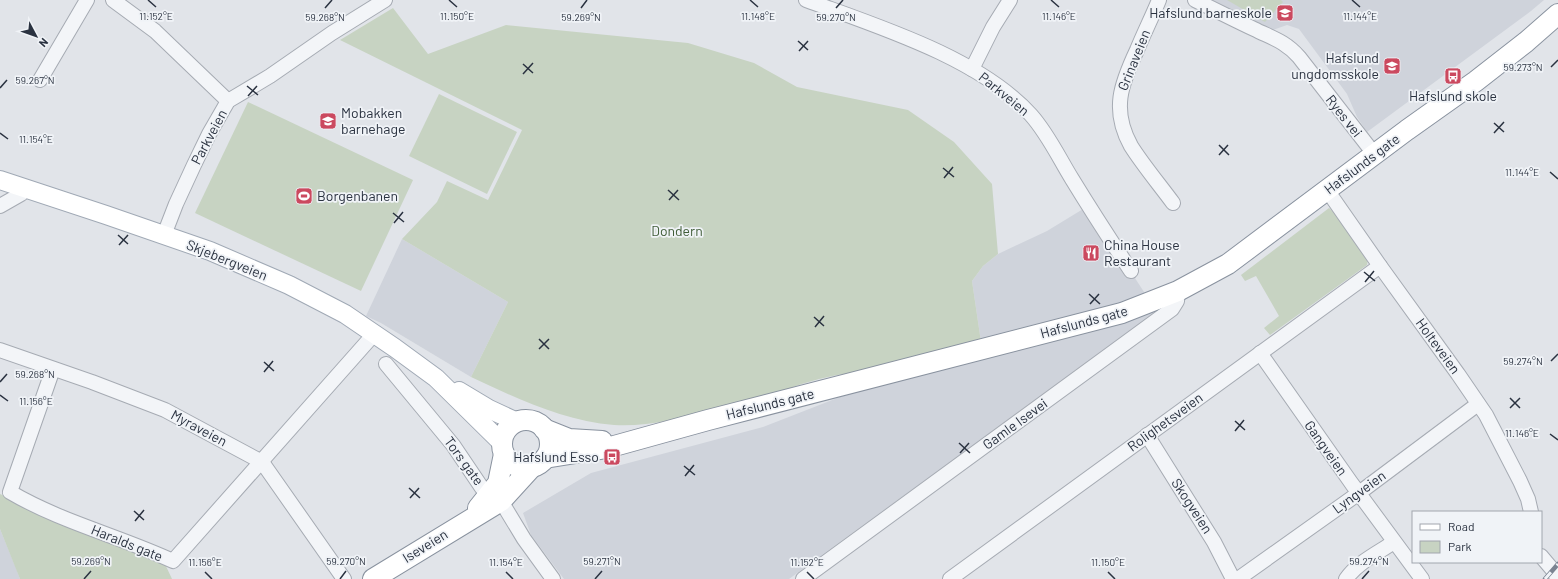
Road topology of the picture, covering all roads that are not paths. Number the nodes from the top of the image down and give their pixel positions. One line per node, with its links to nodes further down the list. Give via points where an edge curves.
1 (87, 0): 11 (street)
2 (113, 0): 13 (street, via 155,31)
3 (385, 0): 13 (street, Parkveien)
4 (806, 0): 10 (street, Parkveien, via 900,35)
5 (1010, 0): 10 (street)
6 (1160, 0): 18 (street, Grinaveien, via 1125,76 1120,91 1119,107 1131,145)
7 (1195, 0): 14 (street, Ryes vei, via 1278,39 1289,47)
8 (1558, 14): 12 (highway, Hafslunds gate)
9 (1558, 30): 12 (highway, Hafslunds gate)
10 (972, 68): 22 (street, Parkveien, via 1006,92 1032,116)
11 (40, 80)
12 (1476, 81): 14 (highway, Hafslunds gate)
13 (228, 101): 20 (street, Parkveien, via 194,165)
14 (1375, 155): 17 (highway, Hafslunds gate)
15 (0, 180): 16 (main road, Skjebergveien)
16 (26, 188): 19 (street, via 21,194); 20 (main road, Skjebergveien)
17 (1327, 190): 21 (street, Holteveien); 23 (highway, Hafslunds gate)
18 (1173, 202)
19 (0, 206)
20 (164, 235): 24 (main road, Skjebergveien, via 289,285 345,314)
21 (1380, 266): 26 (street, Rolighetsveien); 30 (street, Holteveien)
22 (1131, 271)
23 (1175, 300): 34 (highway, Hafslunds gate); 46 (street, Gamle Isevei)
24 (374, 333): 29 (main road, Skjebergveien); 36 (street, Haralds gate)
25 (0, 350): 28 (street, Myraveien)
26 (1260, 353): 33 (street, Rolighetsveien); 38 (street, Gangveien)
27 (386, 364): 39 (street, Tors gate, via 453,445 482,488)
28 (53, 369): 36 (street, Myraveien, via 165,410); 36 (street, Haralds gate, via 10,492 34,505 172,561)
29 (436, 378): 31 (main road, Skjebergveien); 35 (main road, Skjebergveien)
30 (1478, 404): 38 (street, Lyngveien); 40 (street, Holteveien, via 1501,441 1528,499)
31 (517, 422): 32 (highway, via 532,421); 35 (highway, via 506,430)
32 (544, 429): 34 (highway, Hafslunds gate, via 569,439 585,441); 37 (highway, via 550,443 549,451)
33 (1148, 435): 47 (street, Rolighetsveien); 48 (street, Skogveien, via 1214,542)
34 (634, 440): 37 (highway, Hafslunds gate)
35 (503, 448): 37 (highway, via 512,464 526,468); 39 (highway, Iseveien)
36 (262, 462): 43 (street, Myraveien)
37 (539, 463): 39 (highway, Iseveien)
38 (1358, 494): 41 (street, Gangveien); 49 (street, Lyngveien)
39 (495, 498): 44 (highway, Iseveien, via 481,505 458,526); 45 (street, Tors gate)
40 (1531, 511)
41 (1394, 542): 50 (street, via 1353,570); 51 (street, Gangveien)
42 (1542, 557): 52 (street)
43 (344, 579)
44 (373, 579)
45 (553, 579)
46 (803, 579)
47 (950, 579)
48 (1233, 579)
49 (1238, 579)
50 (1346, 579)
51 (1422, 579)
52 (1558, 579)

